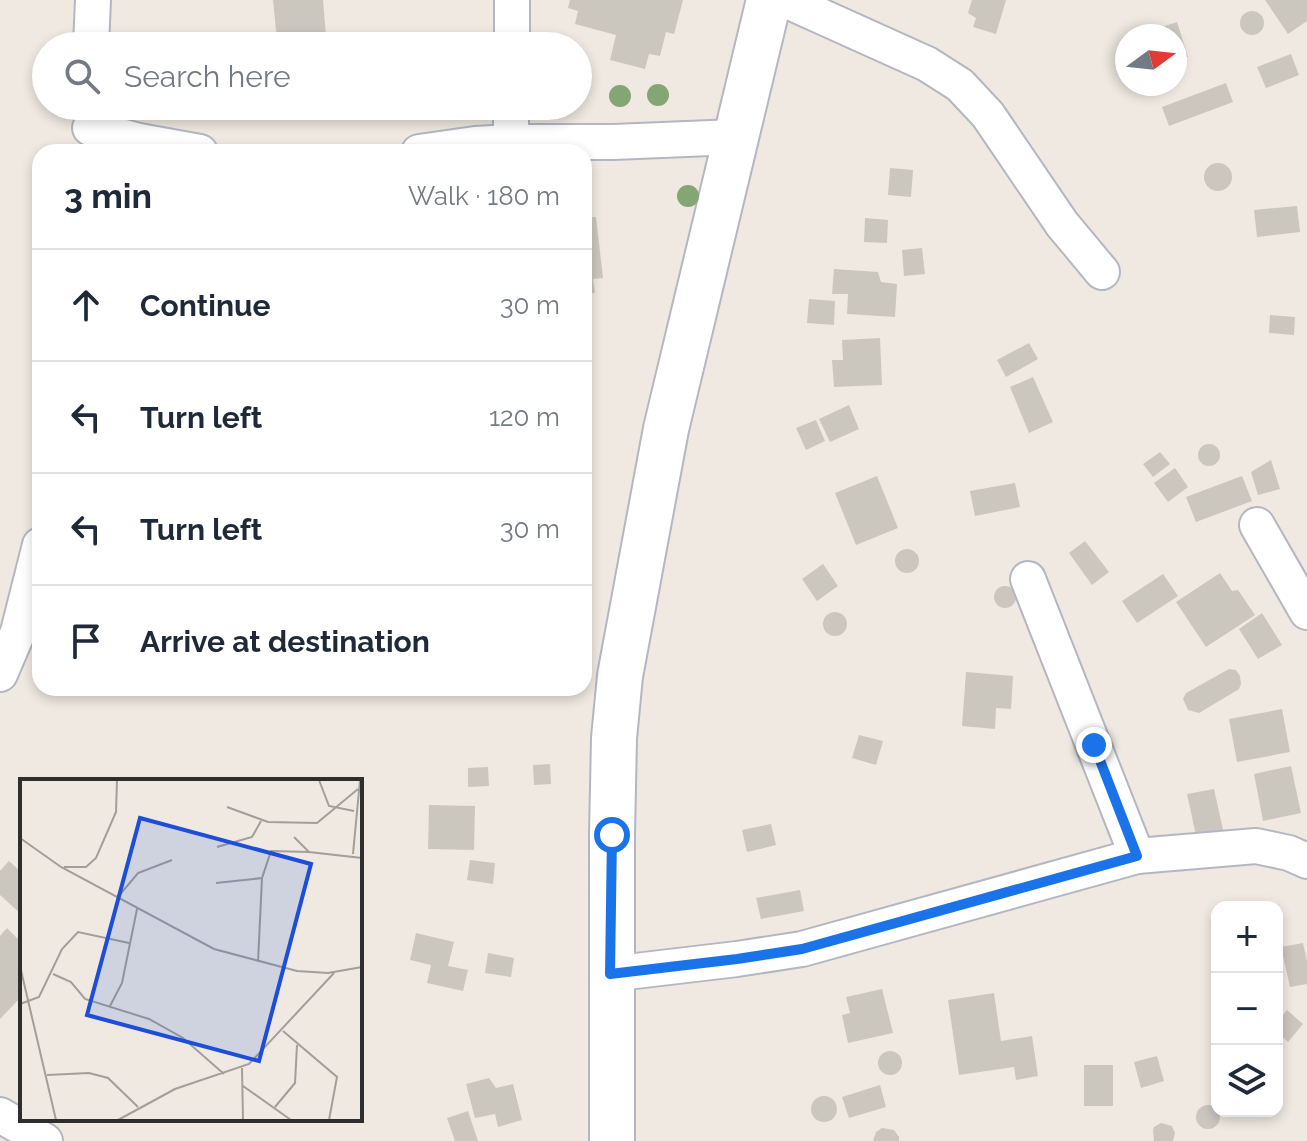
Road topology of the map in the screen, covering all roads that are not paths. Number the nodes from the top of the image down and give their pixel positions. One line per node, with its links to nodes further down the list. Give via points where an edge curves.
1 (93, 0): 5 (street)
2 (512, 0): 6 (street)
3 (769, 0): 9 (street)
4 (785, 0): 13 (street, via 927,64 960,85 988,115 1062,224)
5 (92, 32)
6 (512, 32)
7 (511, 120): 10 (street)
8 (89, 129): 11 (street)
9 (736, 137): 10 (street); 21 (street, via 666,429 620,676)
10 (511, 142): 12 (street)
11 (156, 144)
12 (475, 144)
13 (1102, 272)
14 (1257, 525): 17 (street)
15 (32, 577): 18 (street)
16 (1028, 579): 19 (street)
17 (1307, 612)
18 (0, 674)
19 (1137, 856): 20 (street, via 1256,846); 21 (street, via 802,949)
20 (1307, 861)
21 (610, 974): 24 (street)
22 (0, 1115): 23 (street)
23 (45, 1141)
24 (612, 1141)

